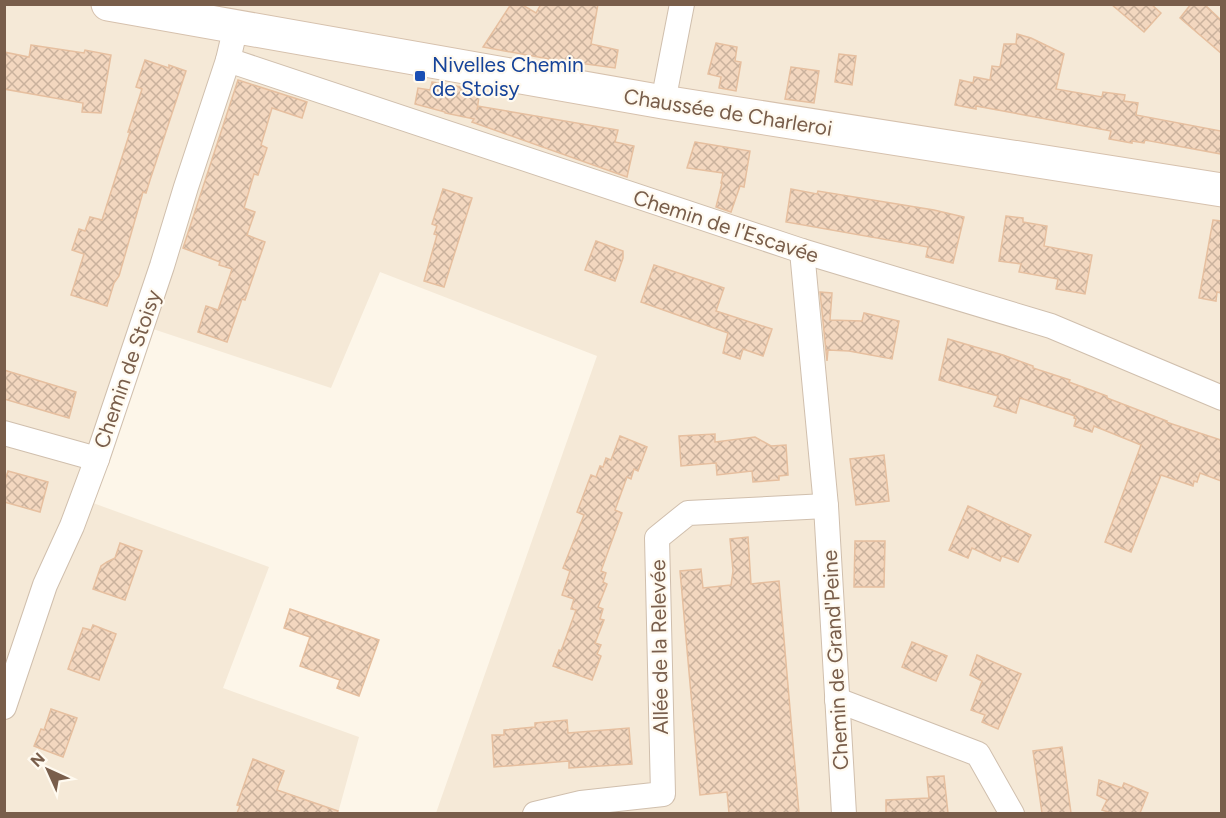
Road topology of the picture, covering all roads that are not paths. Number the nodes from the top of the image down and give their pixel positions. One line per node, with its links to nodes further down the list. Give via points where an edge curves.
1 (108, 4): 3 (main road, Chaussée de Charleroi)
2 (682, 4): 5 (street)
3 (236, 26): 4 (street, Chemin de Stoisy); 5 (main road, Chaussée de Charleroi)
4 (228, 60): 7 (street, Chemin de l'Escavée); 10 (street, Chemin de Stoisy)
5 (663, 102): 6 (main road, Chaussée de Charleroi)
6 (1221, 190)
7 (802, 252): 8 (street, Chemin de l'Escavée, via 1051,327); 11 (street)
8 (1221, 398)
9 (4, 433): 10 (street)
10 (97, 459): 13 (street, Chemin de Stoisy, via 42,593)
11 (826, 506): 12 (street, Chemin de Grand'Peine); 14 (street, Allée de la Relevée, via 688,513 657,538)
12 (837, 700): 16 (street, Chemin de Grand'Peine); 17 (street, via 978,754)
13 (4, 707)
14 (660, 804): 15 (street, Allée de la Relevée, via 581,803)
15 (535, 813)
16 (844, 813)
17 (1012, 813)

